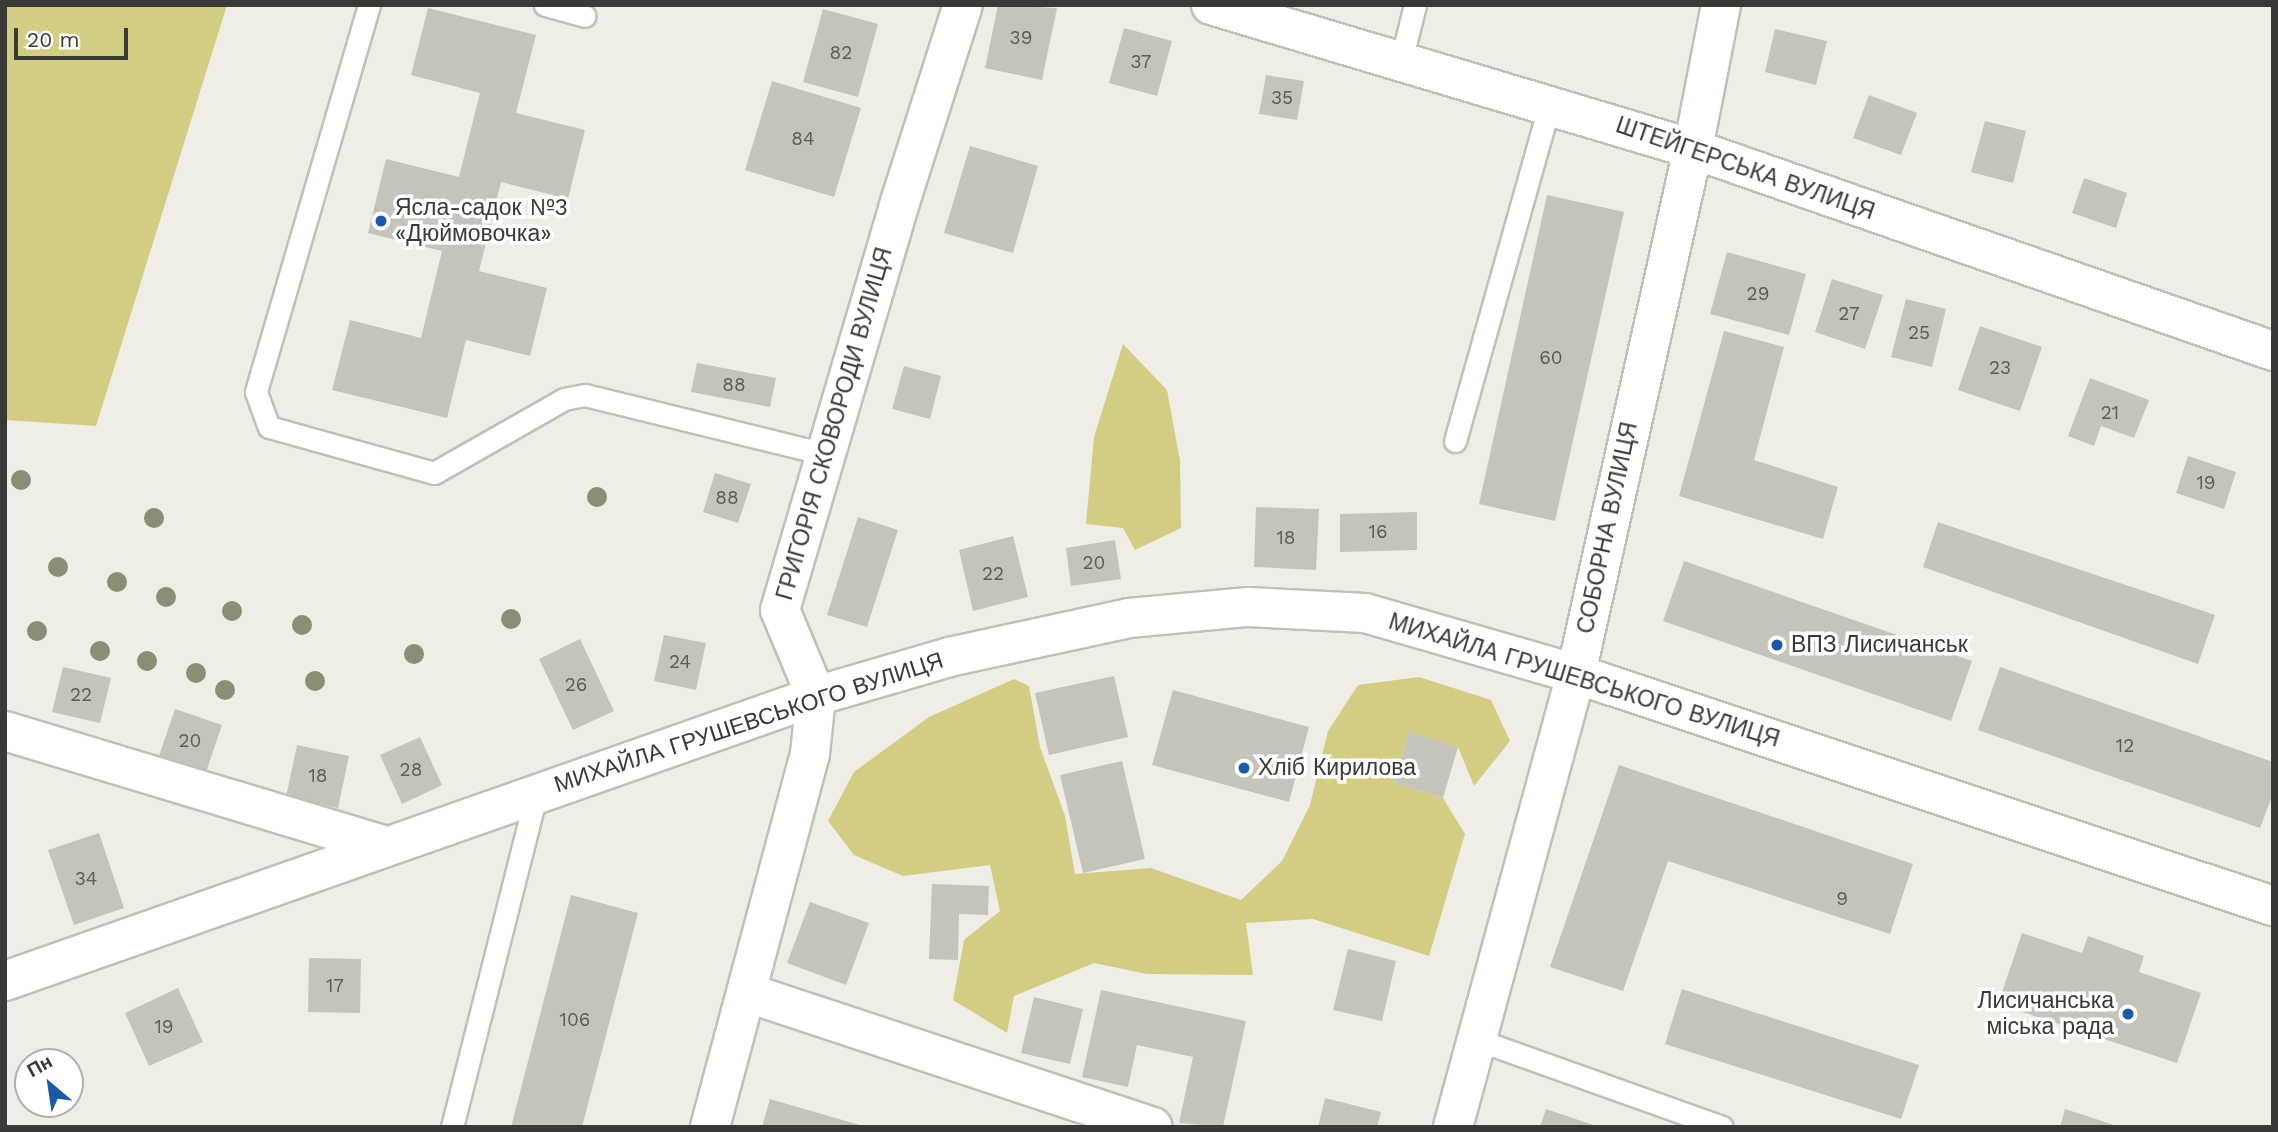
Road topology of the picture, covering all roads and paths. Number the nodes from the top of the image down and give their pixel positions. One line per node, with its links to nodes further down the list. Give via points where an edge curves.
1 (369, 5): 13 (lane, via 256,392 270,426 434,473 564,398 585,395)
2 (545, 5): 7 (lane)
3 (964, 5): 13 (street, ГРИГОРІЯ СКОВОРОДИ ВУЛИЦЯ, via 901,199)
4 (1211, 5): 8 (street, ШТЕЙГЕРСЬКА ВУЛИЦЯ)
5 (1415, 5): 8 (lane)
6 (1721, 5): 10 (street, СОБОРНА ВУЛИЦЯ)
7 (585, 16)
8 (1401, 61): 9 (street, ШТЕЙГЕРСЬКА ВУЛИЦЯ)
9 (1550, 103): 10 (street, ШТЕЙГЕРСЬКА ВУЛИЦЯ); 12 (lane)
10 (1693, 149): 11 (street, ШТЕЙГЕРСЬКА ВУЛИЦЯ); 14 (street, СОБОРНА ВУЛИЦЯ)
11 (2273, 351)
12 (1455, 441)
13 (829, 455): 15 (street, ГРИГОРІЯ СКОВОРОДИ ВУЛИЦЯ, via 780,610)
14 (1576, 674): 15 (street, МИХАЙЛА ГРУШЕВСЬКОГО ВУЛИЦЯ, via 1364,613 1248,607 1129,618 949,657); 19 (street, МИХАЙЛА ГРУШЕВСЬКОГО ВУЛИЦЯ); 22 (street, СОБОРНА ВУЛИЦЯ)
15 (816, 696): 17 (street, МИХАЙЛА ГРУШЕВСЬКОГО ВУЛИЦЯ); 21 (street, ГРИГОРІЯ СКОВОРОДИ ВУЛИЦЯ, via 810,754)
16 (5, 731): 18 (street)
17 (537, 792): 18 (street, МИХАЙЛА ГРУШЕВСЬКОГО ВУЛИЦЯ); 23 (lane)
18 (386, 846): 20 (street, МИХАЙЛА ГРУШЕВСЬКОГО ВУЛИЦЯ)
19 (2273, 906)
20 (5, 981)
21 (748, 993): 24 (street, ГРИГОРІЯ СКОВОРОДИ ВУЛИЦЯ); 25 (street)
22 (1475, 1039): 26 (street, СОБОРНА ВУЛИЦЯ); 27 (lane)
23 (452, 1127)
24 (710, 1127)
25 (1152, 1127)
26 (1453, 1127)
27 (1722, 1127)

